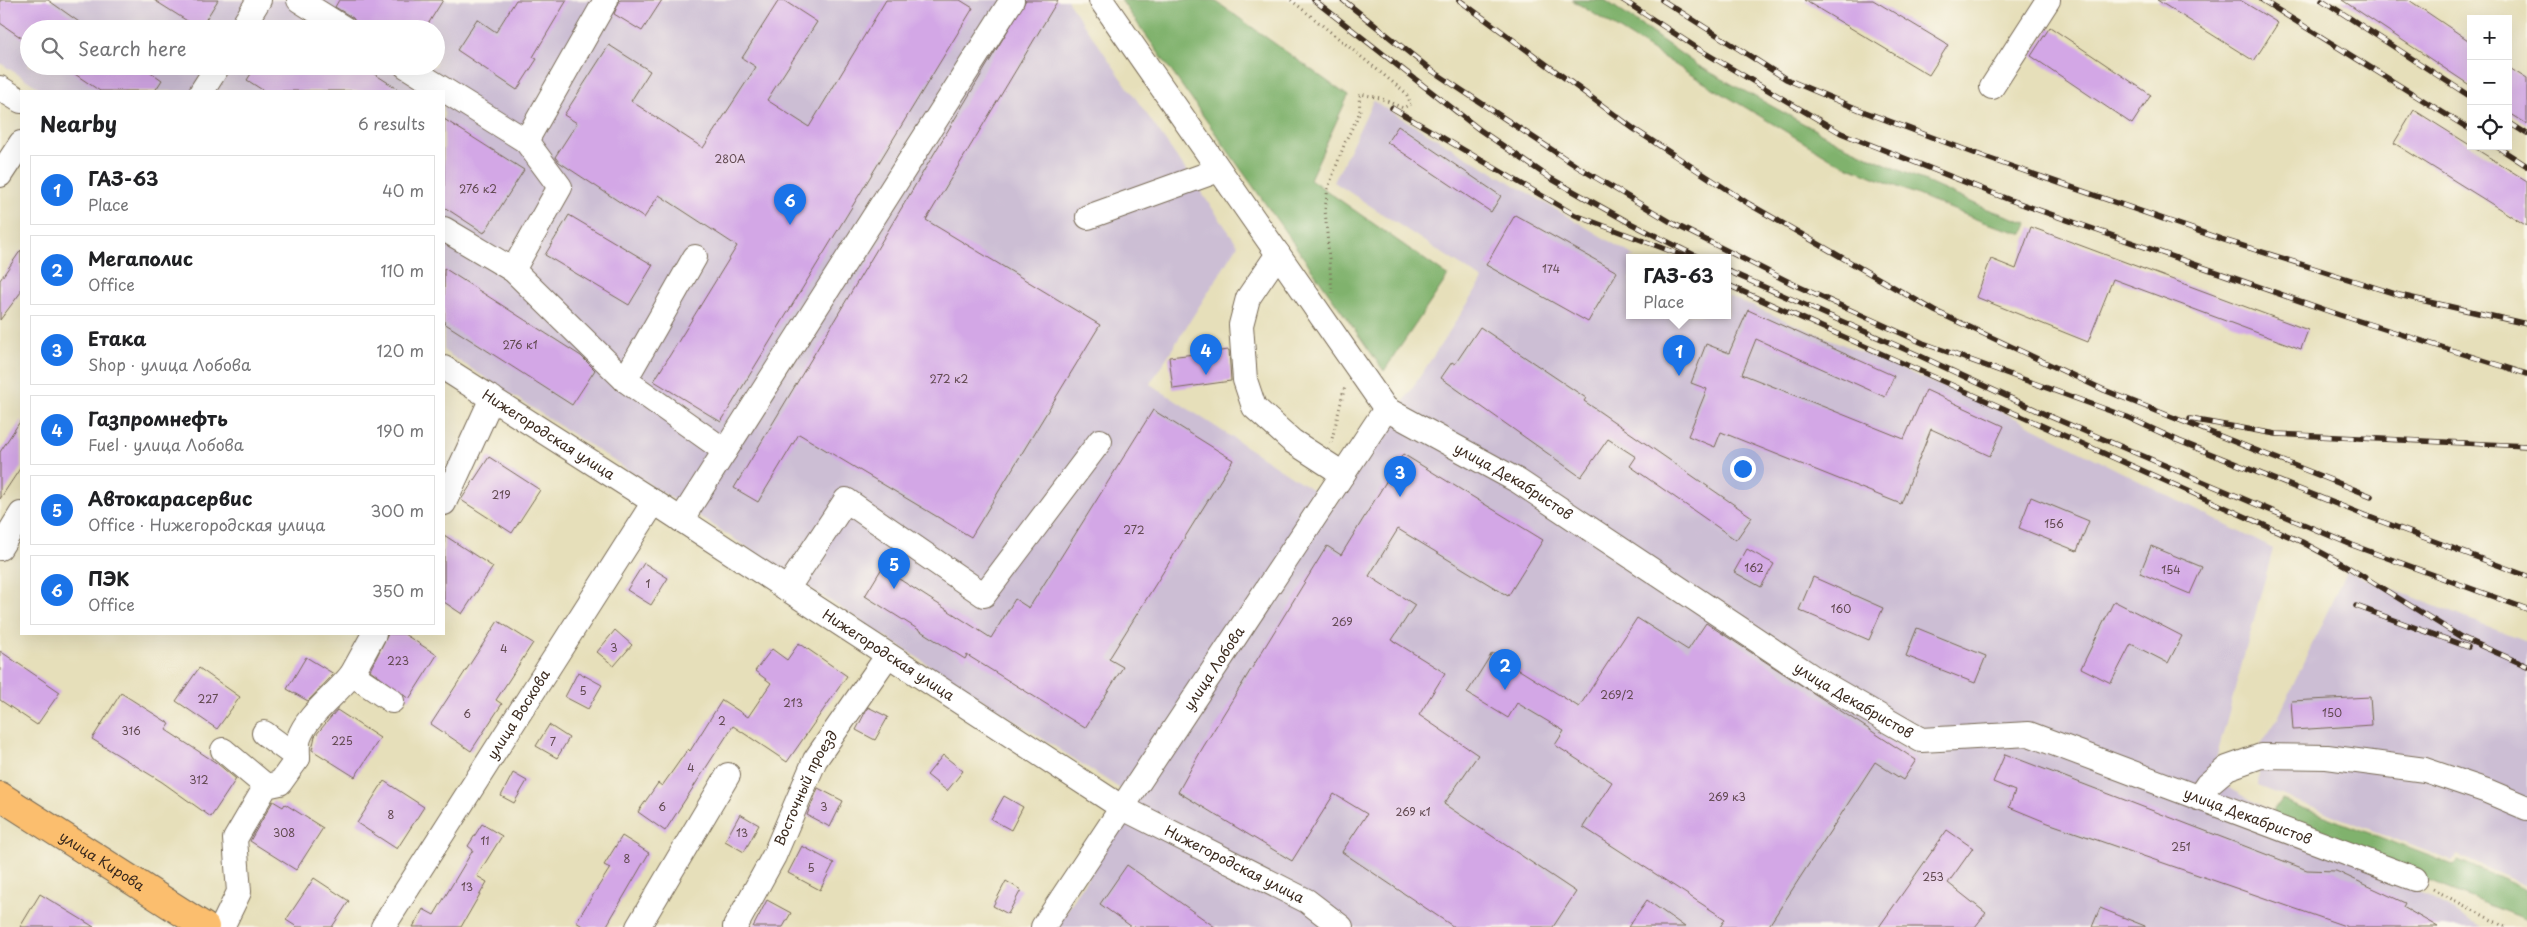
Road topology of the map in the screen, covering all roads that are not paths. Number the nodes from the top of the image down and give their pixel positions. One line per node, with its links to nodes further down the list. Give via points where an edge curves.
1 (259, 0): 7 (street)
2 (299, 0): 8 (street)
3 (606, 0): 15 (street)
4 (1012, 0): 29 (street)
5 (1101, 0): 17 (street)
6 (2048, 0): 10 (street)
7 (247, 20)
8 (331, 20)
9 (420, 75): 12 (street)
10 (1992, 87)
11 (0, 88): 14 (street)
12 (444, 90)
13 (445, 90): 15 (street)
14 (20, 100)
15 (526, 141): 23 (street, via 560,187)
16 (20, 144): 18 (street)
17 (1219, 170): 19 (street); 21 (street)
18 (0, 174)
19 (1088, 217)
20 (445, 230): 23 (street)
21 (1278, 254): 27 (street); 30 (street, via 1248,298 1241,325 1245,380 1254,407 1292,441)
22 (695, 257): 25 (street)
23 (513, 270): 25 (street)
24 (445, 369): 26 (street, Нижегородская улица)
25 (625, 380): 29 (street)
26 (492, 398): 31 (street); 32 (street, Нижегородская улица)
27 (1386, 409): 30 (street, улица Лобова); 47 (street, улица Декабристов, via 1518,481 1817,680 1921,740 2029,734)
28 (1100, 441): 36 (street, via 984,595 846,500)
29 (725, 451): 34 (street)
30 (1334, 468): 48 (street, улица Лобова)
31 (445, 502)
32 (654, 502): 34 (street, Нижегородская улица); 53 (street, улица Воскова)
33 (20, 516): 35 (street)
34 (681, 520): 36 (street, Нижегородская улица)
35 (0, 548)
36 (787, 589): 38 (street, Нижегородская улица)
37 (373, 635): 39 (street)
38 (888, 655): 48 (street, Нижегородская улица); 55 (street, Восточный проезд, via 815,760 774,856)
39 (352, 674): 40 (street); 43 (street, via 311,718 298,739)
40 (392, 701)
41 (264, 733): 43 (street)
42 (223, 750): 45 (street)
43 (298, 758): 45 (street, via 280,783)
44 (728, 775): 54 (street)
45 (266, 786): 52 (street, via 235,839 239,892)
46 (0, 796): 51 (main road, улица Кирова)
47 (2198, 798): 49 (street, via 2207,785 2227,768 2261,756 2327,757 2425,770); 50 (street, улица Декабристов)
48 (1120, 807): 56 (street, улица Лобова); 57 (street, Нижегородская улица, via 1307,901)
49 (2527, 808)
50 (2415, 880)
51 (205, 927)
52 (222, 927)
53 (383, 927)
54 (638, 927)
55 (735, 927)
56 (1043, 927)
57 (1341, 927)

